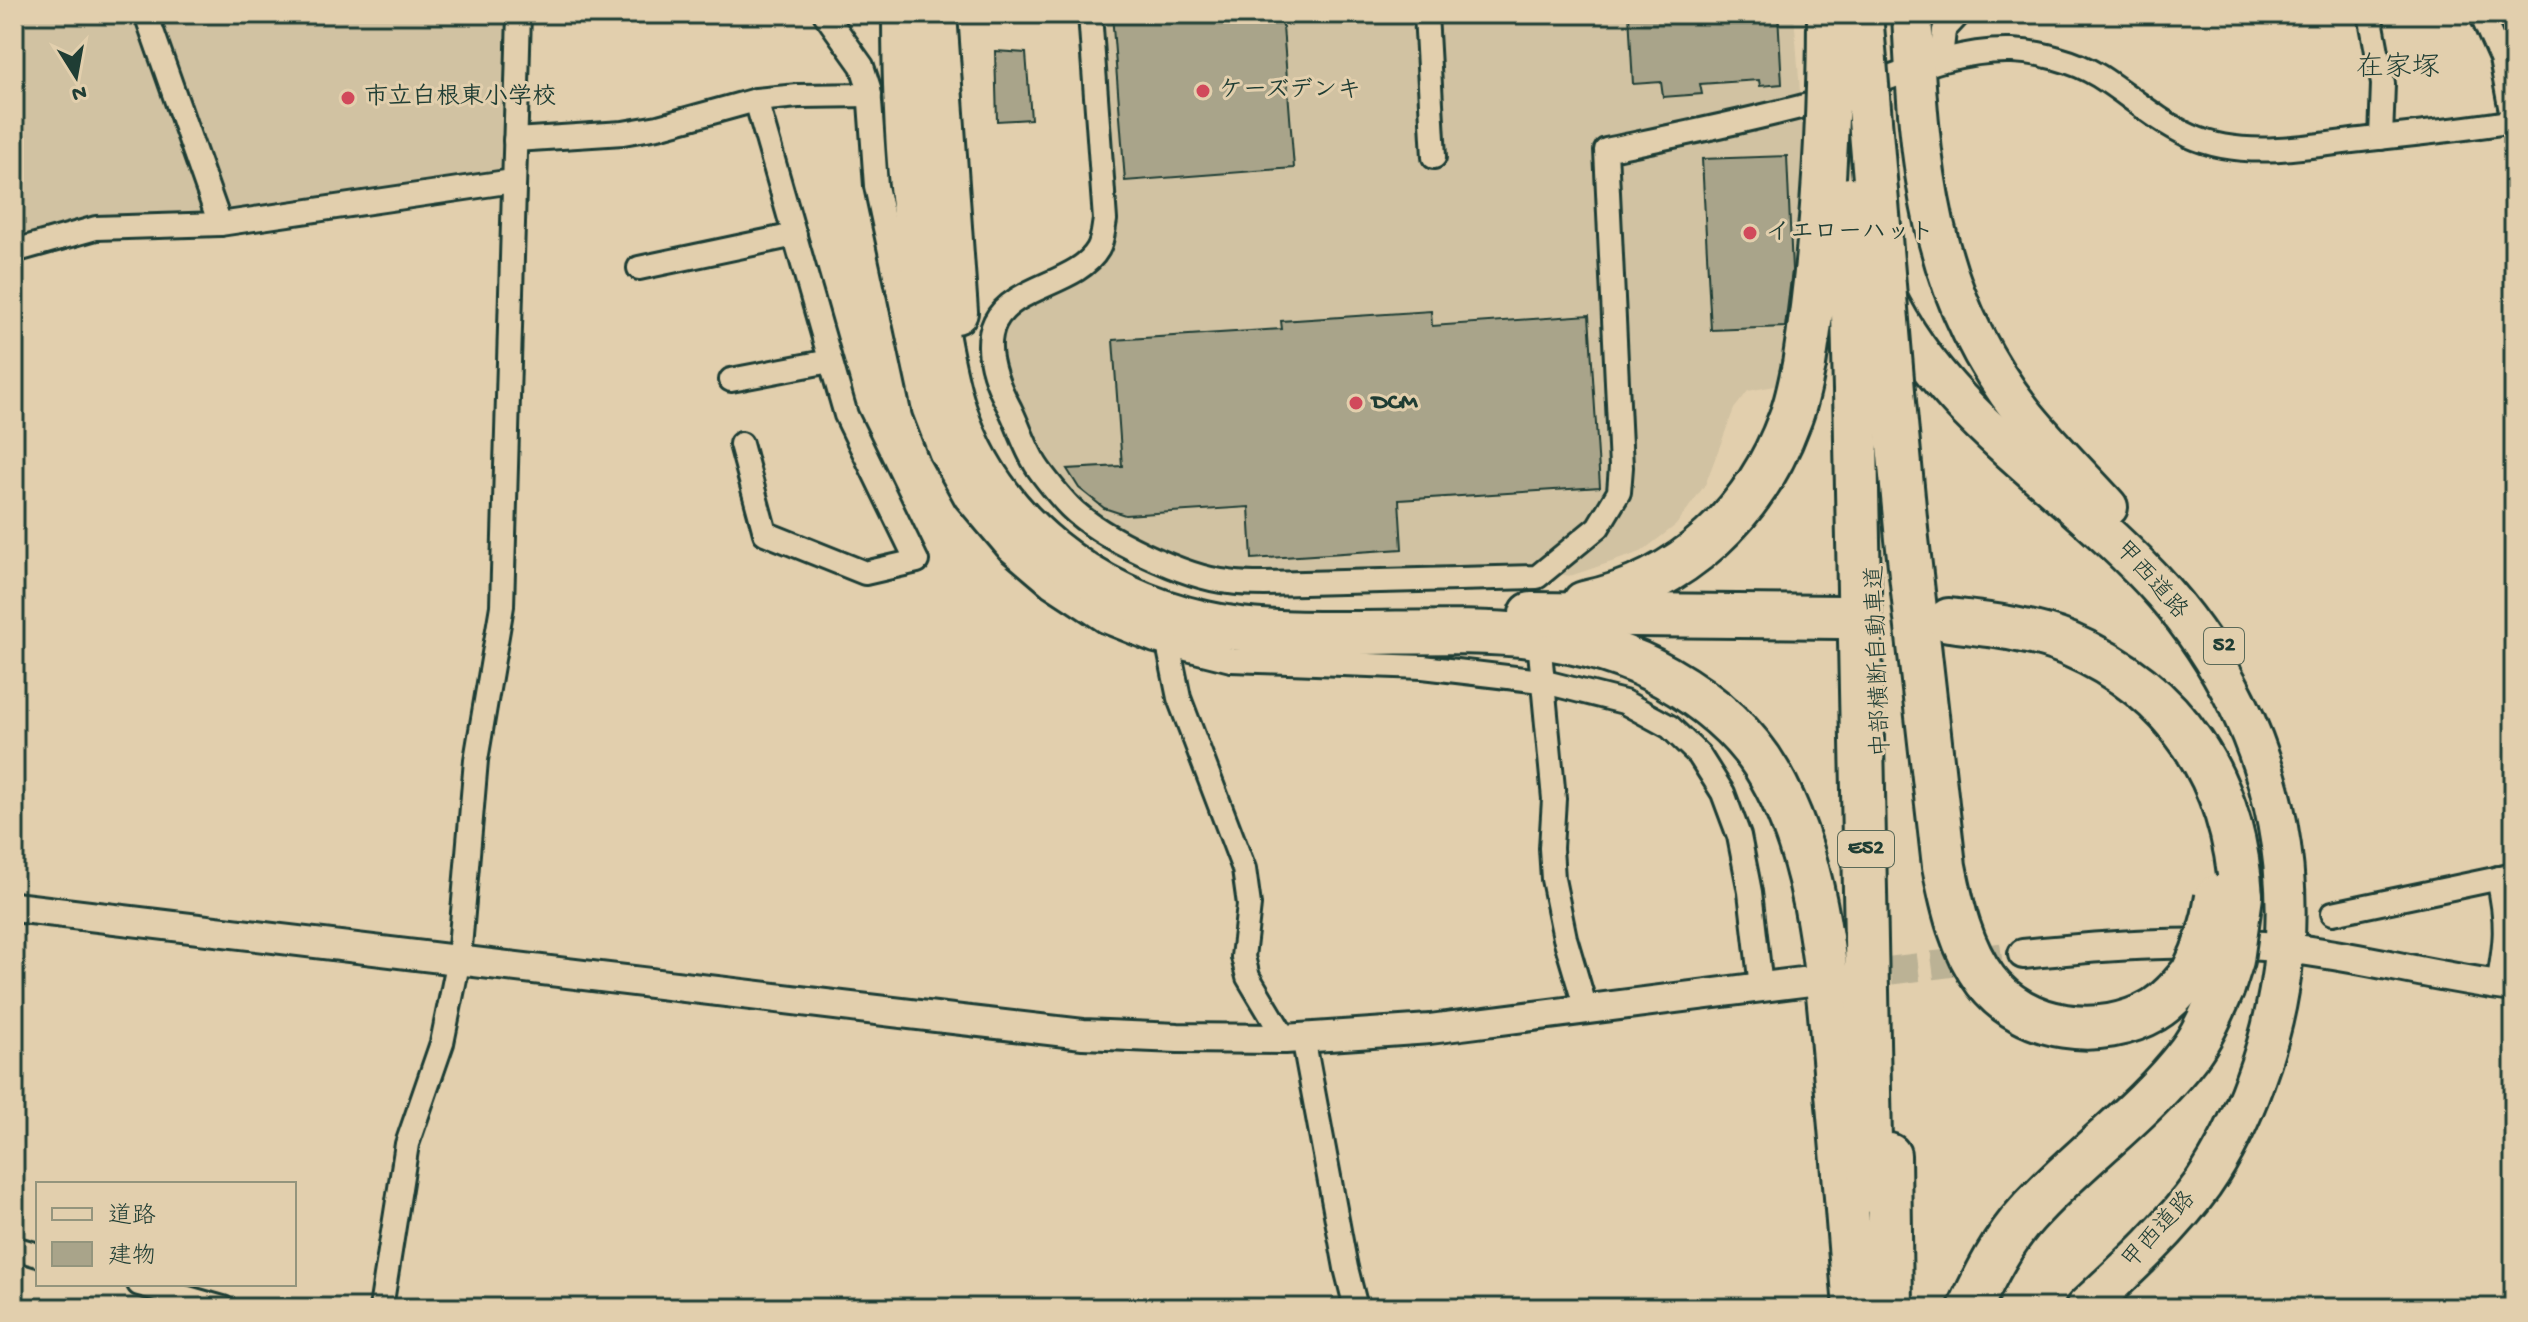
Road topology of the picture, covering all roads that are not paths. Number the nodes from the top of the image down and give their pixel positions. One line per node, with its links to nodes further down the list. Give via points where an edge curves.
1 (146, 14): 25 (street)
2 (519, 14): 22 (street)
3 (825, 14): 17 (street, via 862,66)
4 (904, 14): 33 (highway, via 914,218 944,371 972,451 1020,523 1050,551 1120,595 1209,625 1264,631)
5 (935, 14): 33 (highway, via 957,322 966,370 991,441 1037,507 1129,577 1168,594 1212,604 1280,612)
6 (1090, 14): 33 (street, via 1105,220 1102,240 1083,265 1005,308 990,345 1003,396 1035,464 1070,508 1157,561 1192,574)
7 (1426, 14): 23 (street)
8 (1815, 14): 19 (highway, 甲西道路 / 52)
9 (1829, 14): 33 (highway, bridge, via 1822,224 1804,365 1791,418 1771,461 1747,502 1716,537 1679,565 1591,602)
10 (1843, 14): 31 (highway, 中部横断自動車道 / E52, bridge)
11 (1859, 14): 31 (highway, 中部横断自動車道 / E52, bridge)
12 (1912, 14): 16 (highway, 甲西道路 / 52)
13 (1959, 14): 16 (street, via 1944,30)
14 (2370, 14): 21 (street, via 2383,84)
15 (2481, 14): 20 (street, via 2501,59)
16 (1928, 65): 19 (street); 21 (street, via 1974,53 2014,51 2055,58 2096,74 2191,136 2227,147 2269,150); 41 (highway, 甲西道路 / 52, via 1923,176 1949,282 1969,327 2022,412 2177,584 2243,675 2285,777 2296,831 2303,891)
17 (870, 95): 18 (street); 36 (street, via 876,186 924,410 941,454 966,499 1009,550 1050,585 1105,621)
18 (756, 100): 22 (street, via 623,133); 26 (street)
19 (1823, 101): 33 (street, via 1606,150 1619,492); 41 (highway, 甲西道路 / 52, via 1869,258 1911,340 1963,404 2116,542 2164,593 2229,684 2268,781 2280,833)
20 (2514, 122): 21 (street)
21 (2381, 138)
22 (515, 140): 24 (street)
23 (1434, 157)
24 (513, 181): 25 (street); 43 (street, via 502,606 476,760)
25 (220, 224): 27 (street, via 96,228)
26 (795, 235): 28 (street); 29 (street)
27 (14, 251)
28 (639, 268)
29 (830, 361): 30 (street); 32 (street, via 846,415 917,561 865,573 765,533)
30 (731, 380)
31 (1873, 390): 44 (highway, via 1907,539 1944,866 1968,951 1987,982 2010,1003 2069,1028 2129,1022 2175,993); 57 (highway, 中部横断自動車道 / E52); 58 (highway, 中部横断自動車道 / E52)
32 (741, 444)
33 (1534, 615): 34 (highway); 37 (street); 56 (highway, via 1576,642 1654,670 1719,712 1768,770 1785,804 1808,874 1821,949)
34 (1839, 628)
35 (1949, 631): 44 (highway, bridge, via 2090,679 2160,736 2194,787 2229,896 2205,949)
36 (1168, 644): 37 (street, via 1231,660 1423,667); 49 (street, via 1179,698 1244,869 1249,905 1243,957 1248,977)
37 (1541, 681): 47 (street, via 1624,702 1670,727 1699,755 1723,793 1739,836); 48 (street, via 1554,799 1553,879)
38 (2506, 876): 40 (street); 46 (street)
39 (14, 907): 43 (street)
40 (2333, 913)
41 (2293, 949): 42 (street, via 2122,944); 46 (street); 60 (highway, 甲西道路 / 52, via 2266,1052 2228,1143 2173,1222); 61 (highway, 甲西道路 / 52, via 2294,1002 2281,1056 2241,1149 2216,1190)
42 (2023, 954)
43 (459, 959): 49 (street, via 1083,1034); 54 (street, via 442,1043 407,1144)
44 (2208, 980): 59 (highway, via 2209,1021 2190,1052 2025,1216)
45 (1810, 981): 47 (street)
46 (2506, 986)
47 (1761, 987): 48 (street)
48 (1586, 1009): 49 (street, via 1430,1029)
49 (1294, 1038): 55 (street)
50 (14, 1248): 51 (street)
51 (36, 1254)
52 (146, 1286): 53 (street)
53 (223, 1308)
54 (381, 1308)
55 (1356, 1308)
56 (1855, 1308)
57 (1873, 1308)
58 (1891, 1308)
59 (1970, 1308)
60 (2085, 1308)
61 (2119, 1308)

